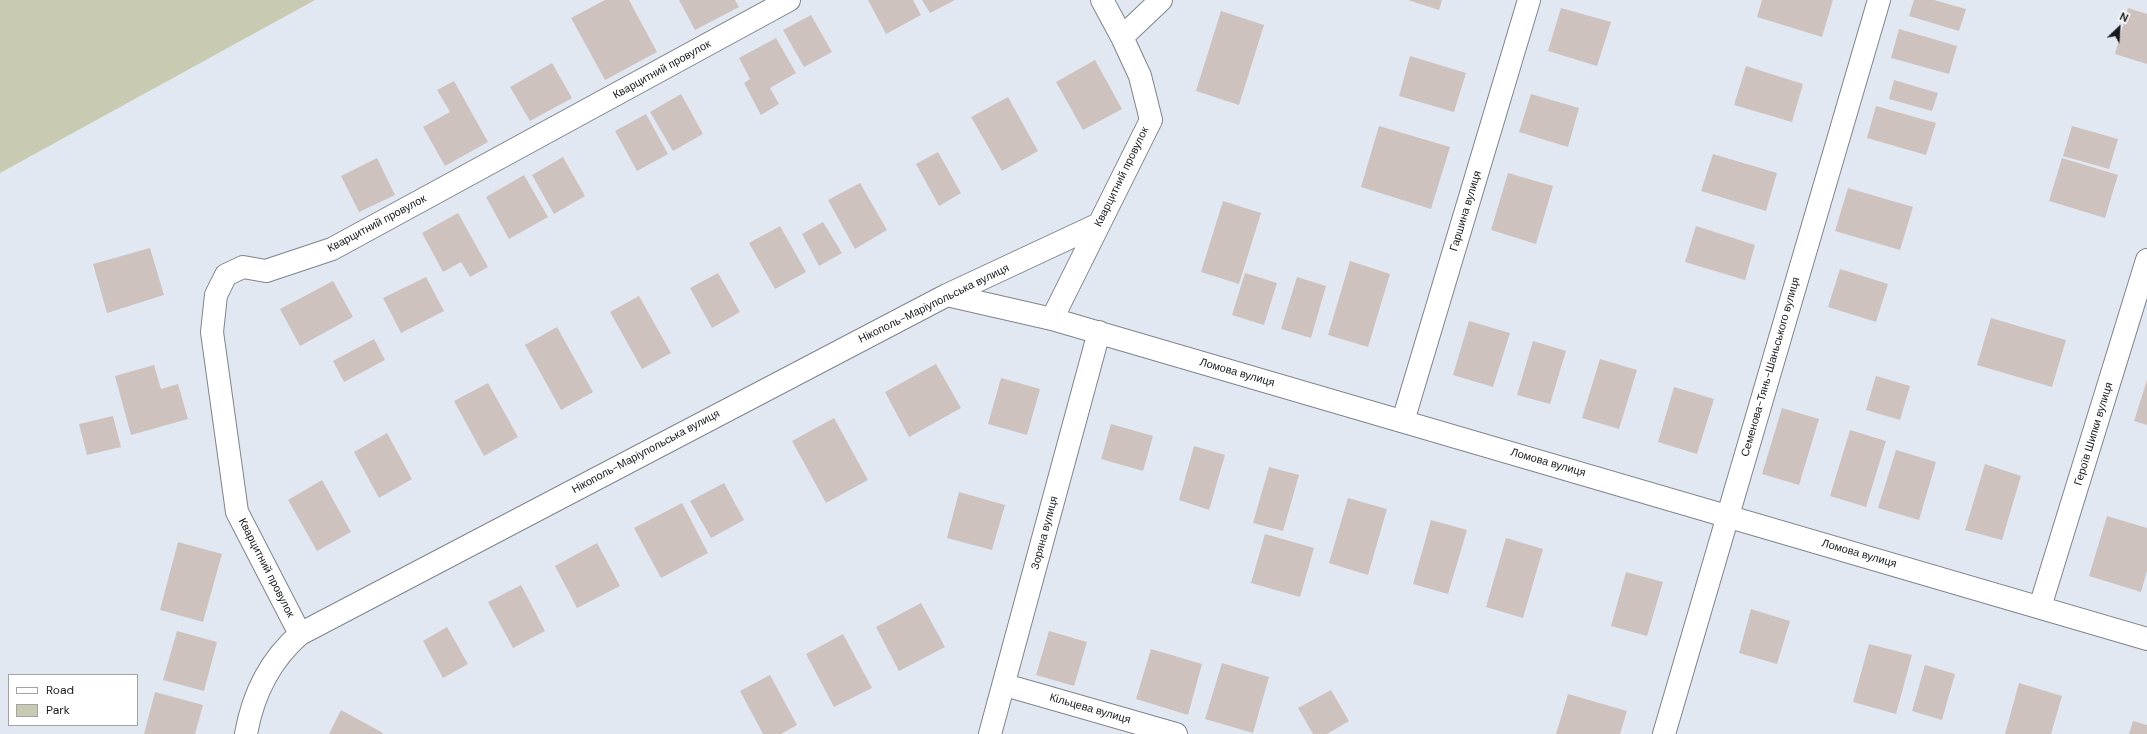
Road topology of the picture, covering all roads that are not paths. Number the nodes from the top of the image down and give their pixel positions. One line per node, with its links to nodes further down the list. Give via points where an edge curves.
1 (790, 0): 15 (street, Кварцитний провулок, via 332,249 266,271 243,267 226,274 216,295 212,332 237,512)
2 (1102, 0): 6 (street, Кварцитний провулок)
3 (1161, 0): 6 (street)
4 (1529, 0): 12 (street, Гаршина вулиця)
5 (1879, 0): 13 (street, Семенова-Тянь-Шаньського вулиця)
6 (1122, 37): 7 (street, Кварцитний провулок, via 1140,76 1151,120)
7 (1099, 224): 9 (street, Нікополь-Маріупольська вулиця); 10 (street, Кварцитний провулок)
8 (2147, 260): 14 (street, Героїв Шипки вулиця)
9 (947, 295): 10 (street, Ломова вулиця); 15 (street, Нікополь-Маріупольська вулиця)
10 (1052, 319): 11 (street, Ломова вулиця)
11 (1099, 332): 12 (street, Ломова вулиця); 17 (street, Зоряна вулиця)
12 (1403, 421): 13 (street, Ломова вулиця)
13 (1727, 516): 14 (street, Ломова вулиця); 21 (street, Семенова-Тянь-Шаньського вулиця)
14 (2040, 607): 16 (street, Ломова вулиця)
15 (300, 634): 18 (street, Нікополь-Маріупольська вулиця, via 265,675 250,709)
16 (2147, 638)
17 (1005, 685): 19 (street, Зоряна вулиця); 20 (street, Кільцева вулиця)
18 (246, 734)
19 (990, 734)
20 (1176, 734)
21 (1664, 734)

